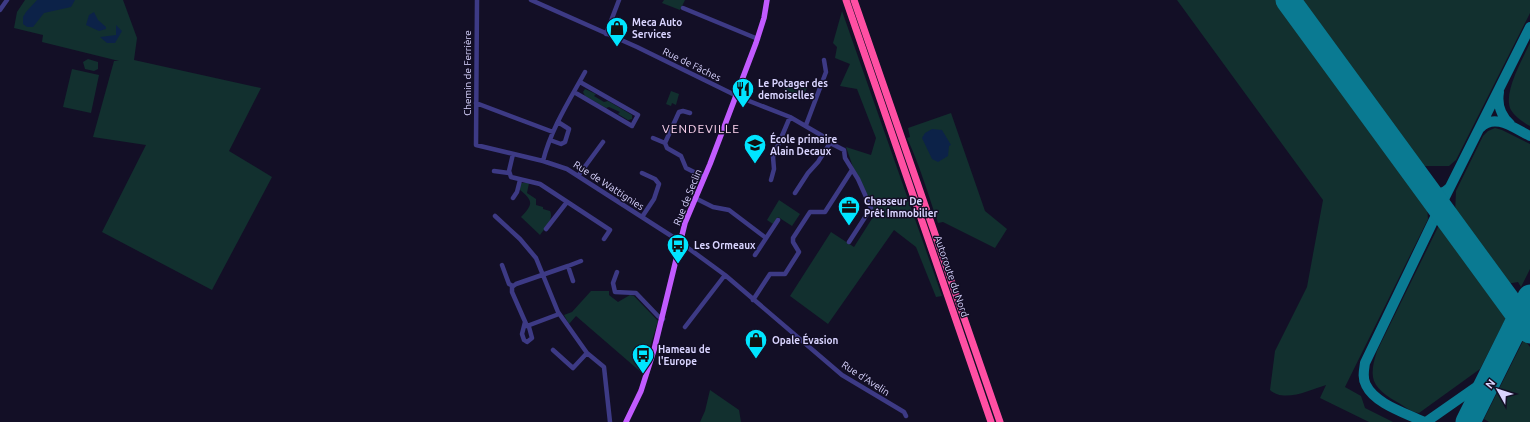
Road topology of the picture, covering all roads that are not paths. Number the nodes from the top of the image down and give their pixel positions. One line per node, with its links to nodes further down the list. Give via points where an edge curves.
1 (7, 0): 9 (street)
2 (476, 0): 17 (street, Chemin de Ferrière)
3 (619, 0): 10 (street)
4 (767, 0): 11 (main road, Rue de Seclin)
5 (846, 0): 71 (highway, Autoroute du Nord)
6 (854, 0): 72 (highway, Autoroute du Nord)
7 (534, 1): 10 (street, Rue de Fâches)
8 (682, 8): 11 (street)
9 (0, 10)
10 (606, 34): 16 (street, Rue de Fâches)
11 (758, 39): 16 (main road, Rue de Seclin)
12 (824, 60): 21 (street, via 826,72)
13 (585, 72): 14 (street)
14 (580, 82): 15 (street); 15 (street, via 638,115 632,126)
15 (574, 92): 20 (street)
16 (736, 96): 19 (street, Rue de Fâches); 36 (main road, Rue de Seclin)
17 (476, 103): 22 (street); 28 (street, Chemin de Ferrière)
18 (690, 113): 26 (street, via 679,112)
19 (790, 116): 21 (street, Rue de Fâches); 38 (street, via 773,157 774,169)
20 (558, 122): 22 (street); 24 (street, via 569,129 565,142 561,144)
21 (806, 125): 27 (street, Rue de Fâches, via 827,138)
22 (553, 132): 24 (street)
23 (653, 138): 26 (street)
24 (550, 140): 30 (street)
25 (603, 142): 35 (street)
26 (665, 143): 36 (street, via 681,156 686,168)
27 (830, 143): 31 (street, Rue de Fâches, via 844,150 845,158); 39 (street)
28 (476, 145): 29 (street, Rue de Wattignies)
29 (513, 154): 30 (street, Rue de Wattignies); 33 (street)
30 (543, 161): 35 (street, Rue de Wattignies, via 563,167)
31 (852, 170): 50 (street, Rue de Fâches, via 871,208); 60 (street, via 825,212 810,212 797,232 792,240 798,252 785,274 770,274)
32 (494, 172): 33 (street)
33 (509, 173): 37 (street, via 513,178)
34 (642, 173): 44 (street, via 655,179 659,184 654,199)
35 (578, 176): 44 (street, Rue de Wattignies)
36 (704, 178): 41 (main road, Rue de Seclin)
37 (520, 180): 40 (street); 42 (street, via 538,183)
38 (770, 180)
39 (795, 193)
40 (513, 198)
41 (695, 198): 47 (street, via 713,207 729,210); 49 (main road, Rue de Seclin)
42 (567, 202): 46 (street); 48 (street, via 610,230)
43 (495, 216): 56 (street, via 535,256)
44 (642, 217): 49 (street, Rue de Wattignies)
45 (778, 220): 47 (street)
46 (546, 229)
47 (766, 238): 51 (street)
48 (604, 239)
49 (680, 242): 57 (street, Rue d'Avelin); 62 (main road, Rue de Seclin)
50 (849, 242)
51 (755, 255)
52 (581, 262): 54 (street)
53 (502, 265): 59 (street, via 509,284)
54 (568, 266): 56 (street); 58 (street)
55 (617, 272): 62 (street, via 613,283 615,292 636,293)
56 (542, 274): 59 (street); 61 (street)
57 (725, 275): 60 (street, Rue d'Avelin); 63 (street)
58 (573, 281)
59 (513, 286): 61 (street, via 512,292 527,325)
60 (753, 300): 67 (street, Rue d'Avelin, via 842,375 904,412)
61 (559, 314): 65 (street)
62 (663, 319): 66 (main road, Rue de Seclin)
63 (685, 327)
64 (553, 350): 65 (street, via 573,368)
65 (587, 353): 68 (street, via 605,368)
66 (636, 405): 69 (main road, Rue de Seclin); 70 (main road, Rue de Seclin)
67 (906, 416)
68 (610, 422)
69 (626, 422)
70 (631, 422)
71 (991, 422)
72 (1000, 422)

